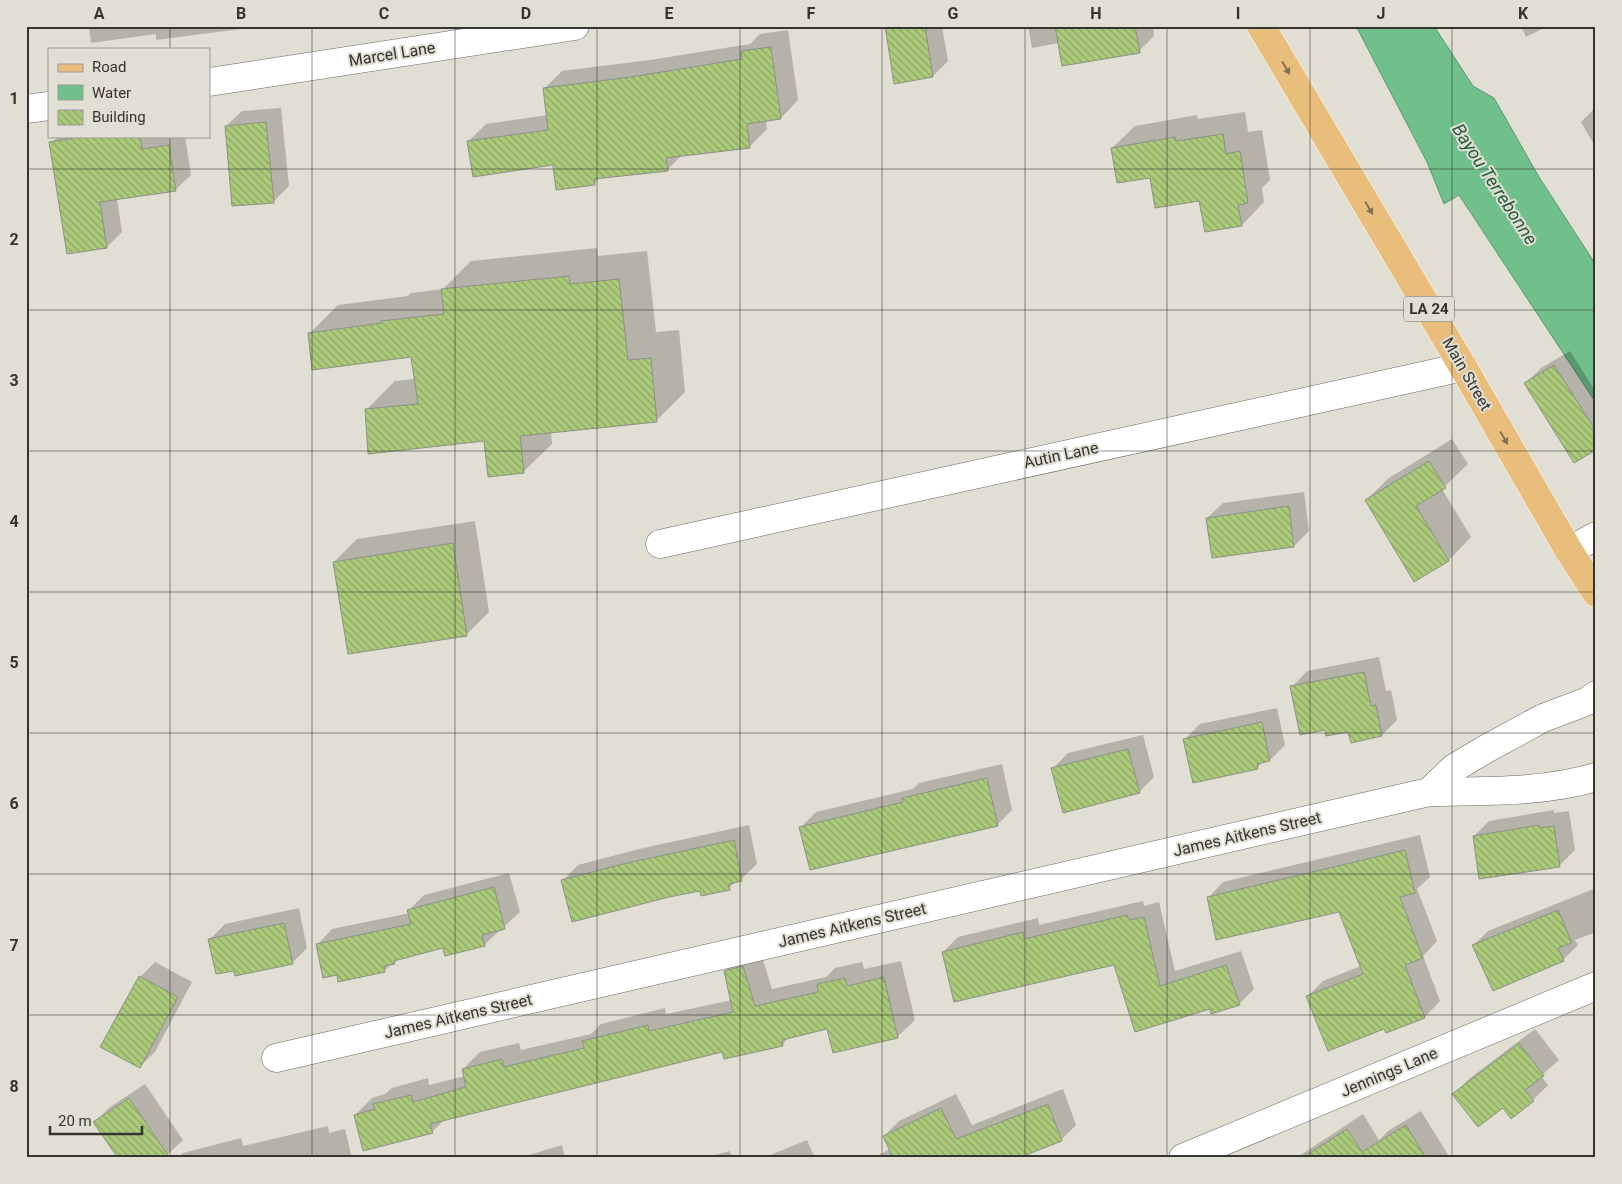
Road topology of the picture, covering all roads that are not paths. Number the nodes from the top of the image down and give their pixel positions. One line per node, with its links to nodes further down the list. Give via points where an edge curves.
1 (575, 26): 3 (street, Marcel Lane)
2 (1261, 26): 6 (main road, Main Street / LA 24, one-way to 6)
3 (210, 82)
4 (48, 106): 5 (street)
5 (26, 109)
6 (1463, 367): 8 (street, Autin Lane); 9 (main road, Main Street / LA 24, one-way to 9)
7 (1596, 536): 9 (street)
8 (660, 544)
9 (1569, 551): 10 (main road, Main Street / LA 24)
10 (1596, 593)
11 (1596, 694): 13 (street, via 1588,701 1543,718 1486,749 1454,768)
12 (1596, 778): 13 (street, James Aitkens Street, via 1572,784 1498,791)
13 (1429, 792): 15 (street, James Aitkens Street)
14 (1596, 986): 16 (street, Jennings Lane)
15 (276, 1058)
16 (1183, 1158)

